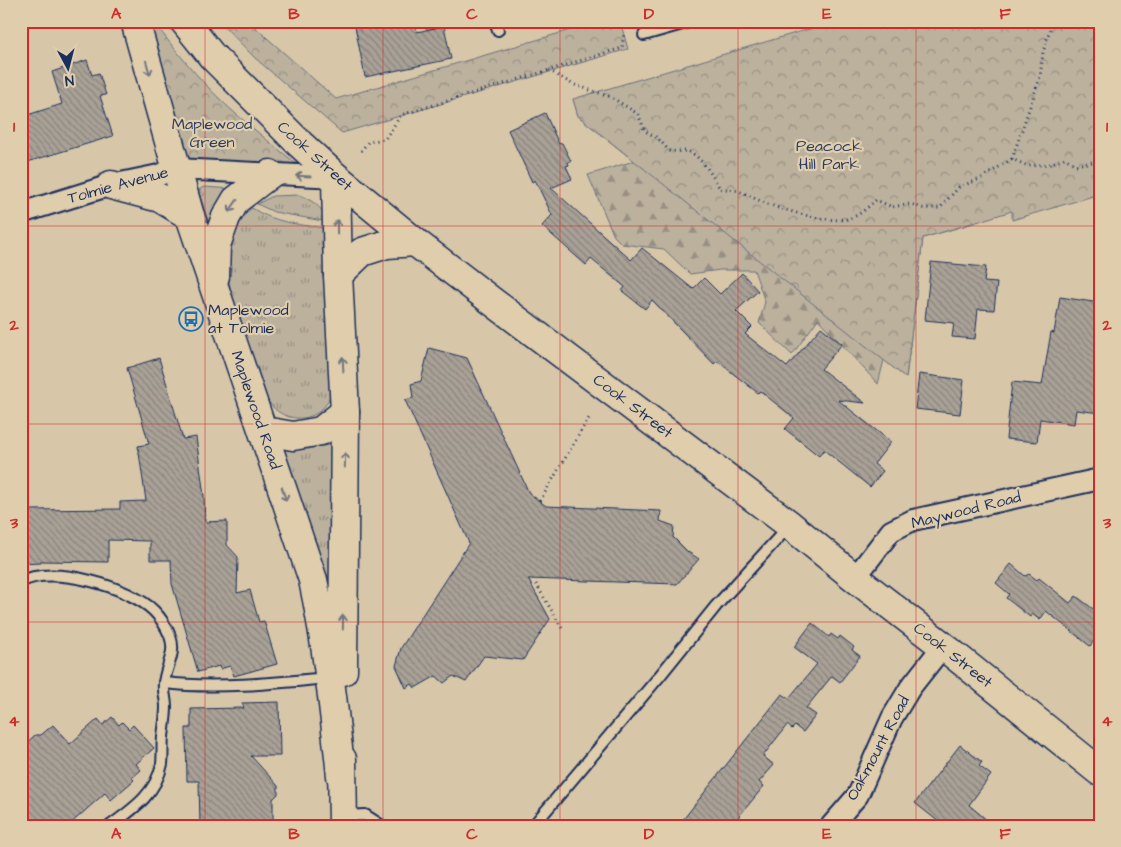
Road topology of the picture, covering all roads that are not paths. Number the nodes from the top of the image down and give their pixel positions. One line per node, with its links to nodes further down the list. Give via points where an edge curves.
1 (135, 21): 5 (street, Maplewood Road, one-way to 5)
2 (184, 21): 7 (street, Cook Street, via 212,56)
3 (693, 21): 4 (lane)
4 (644, 36)
5 (176, 169): 6 (street, Tolmie Avenue); 8 (street, Tolmie Avenue); 10 (street, Maplewood Road)
6 (270, 174): 7 (street, Tolmie Avenue, one-way to 6); 13 (street, one-way to 13, via 236,200 226,217 216,244)
7 (336, 177): 11 (street, Cook Street); 12 (street, Maplewood Road, one-way to 7)
8 (112, 185): 9 (street, Tolmie Avenue); 10 (street, via 160,198)
9 (21, 214)
10 (190, 216): 13 (street, Maplewood Road)
11 (415, 242): 12 (street, via 387,244 362,252); 17 (street, Cook Street)
12 (338, 275): 14 (street, Maplewood Road, one-way to 12)
13 (215, 290): 15 (street, Maplewood Road)
14 (345, 412): 15 (street, via 321,431 293,436); 24 (street, Maplewood Road, one-way to 14)
15 (264, 431): 21 (street, Maplewood Road, one-way to 21, via 313,580)
16 (1100, 479): 18 (street, Maywood Road, via 913,520 891,531)
17 (790, 525): 18 (street, Cook Street); 28 (lane, via 716,606)
18 (855, 578): 20 (street, Cook Street)
19 (21, 582): 22 (lane, via 42,576 92,580 132,596 152,609 171,638 173,652)
20 (943, 646): 23 (street, Cook Street); 29 (street, Oakmount Road, via 910,688 892,718 858,795)
21 (331, 677): 22 (lane, via 187,686); 24 (street, Maplewood Road)
22 (164, 683): 26 (lane, via 166,708 158,776 140,804)
23 (1100, 772)
24 (342, 776): 25 (street, Maplewood Road)
25 (343, 821): 27 (lane, via 365,815)
26 (110, 826)
27 (382, 826)
28 (533, 826)
29 (831, 826)

